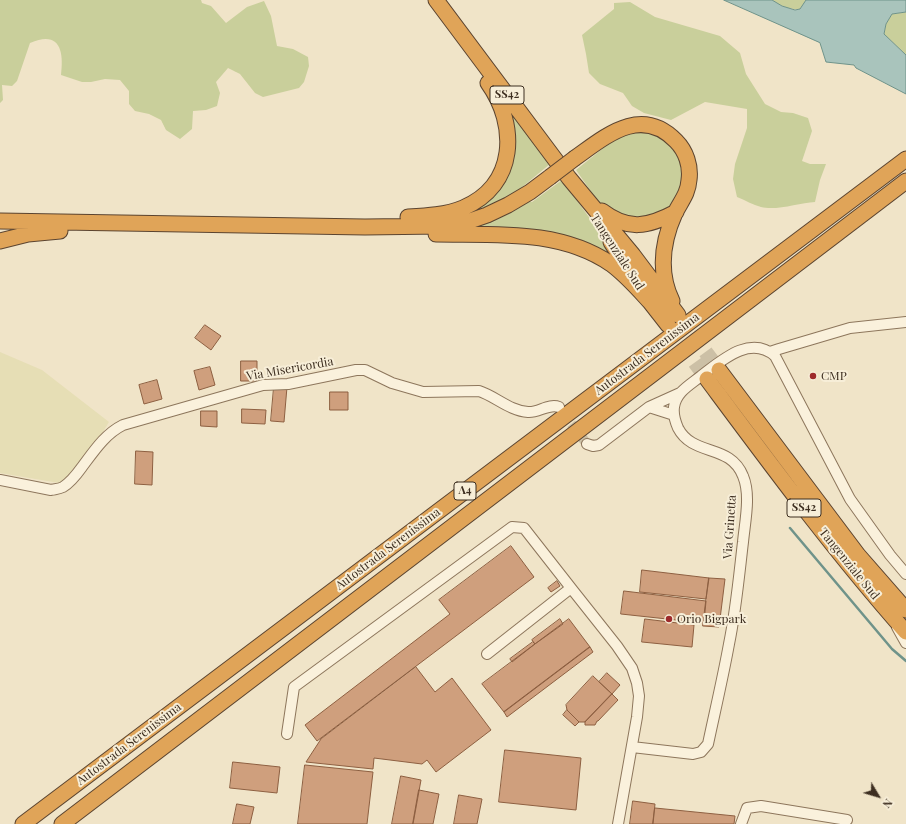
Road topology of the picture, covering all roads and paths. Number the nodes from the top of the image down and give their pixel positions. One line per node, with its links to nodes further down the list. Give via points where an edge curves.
1 (436, 0): 2 (highway, Tangenziale Sud / SS42)
2 (445, 12): 4 (highway, Tangenziale Sud / SS42); 9 (highway, via 456,38 493,91 501,107 508,136 506,161 490,190 463,208 427,216 380,217)
3 (906, 159): 31 (highway, Autostrada Serenissima / A4)
4 (569, 178): 6 (highway, via 602,211 623,224 645,225); 11 (highway, Tangenziale Sud / SS42); 12 (highway, Tangenziale Sud / SS42, via 633,255)
5 (906, 181): 32 (highway, Autostrada Serenissima / A4)
6 (676, 212): 9 (highway, bridge, via 688,189 689,169 686,156 672,136 663,130 642,124 630,125 612,132 530,192 487,215 467,222 441,226); 12 (highway, via 665,241 663,261)
7 (0, 221): 8 (highway)
8 (176, 224): 9 (highway); 10 (highway, via 146,230 48,231)
9 (365, 227): 11 (highway, via 380,234 494,234 559,241 580,248 610,264 626,276)
10 (0, 241)
11 (650, 302): 12 (highway, Tangenziale Sud / SS42)
12 (673, 320)
13 (906, 322): 14 (street, via 850,328)
14 (770, 352): 16 (street, via 753,348 728,355); 22 (street, via 775,356 850,499)
15 (713, 374): 24 (highway, Tangenziale Sud / SS42, via 796,498 844,559)
16 (680, 393): 18 (street); 19 (street, via 674,406)
17 (559, 407): 21 (street, Via Misericordia, via 552,406 525,412 479,391 423,392 392,383 365,370 356,370 288,384 263,385 123,425 110,433 75,476 58,489 51,490)
18 (649, 407): 19 (street); 20 (street, via 599,445)
19 (674, 415): 29 (street, Via Grinetta, via 681,433 687,440 728,457 743,475 746,506 740,566 730,643 706,747 702,752 693,754)
20 (587, 444)
21 (0, 480)
22 (906, 574)
23 (571, 588): 27 (street); 28 (street, via 524,528 512,527 294,687); 29 (street, via 632,668 638,696)
24 (900, 614): 25 (highway, Tangenziale Sud / SS42); 26 (street)
25 (906, 632)
26 (906, 643)
27 (486, 654)
28 (287, 734)
29 (632, 747): 33 (street)
30 (847, 820): 34 (street, via 761,806 747,808)
31 (23, 824)
32 (62, 824)
33 (618, 824)
34 (741, 824)

